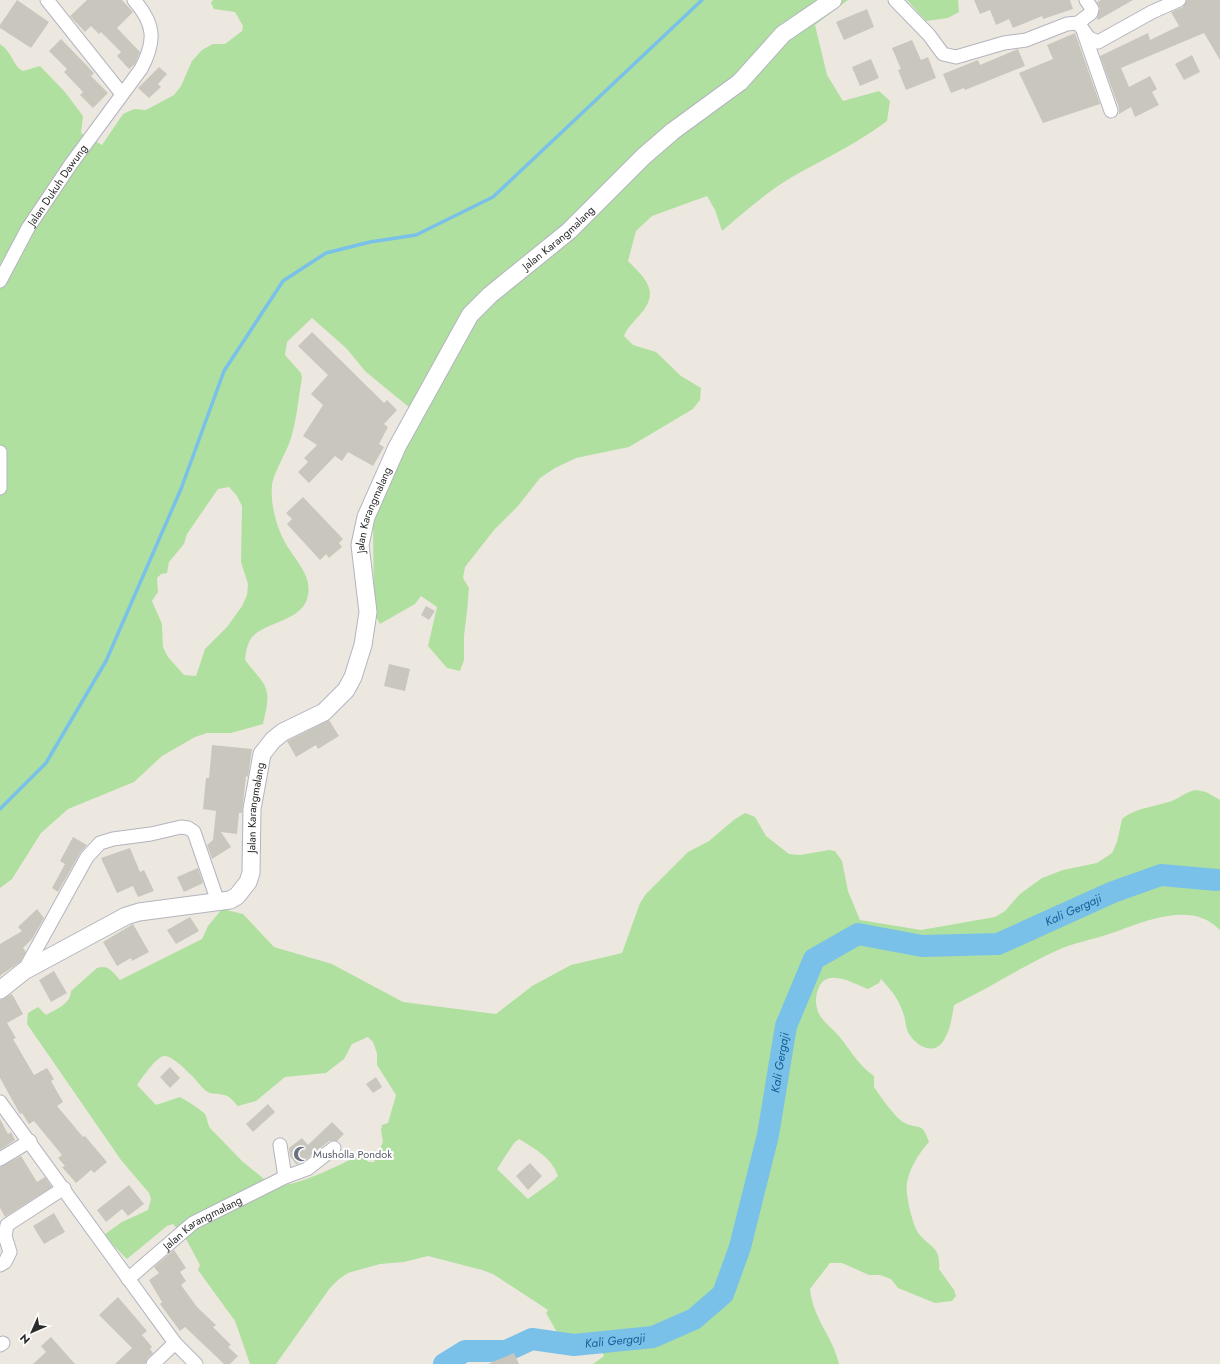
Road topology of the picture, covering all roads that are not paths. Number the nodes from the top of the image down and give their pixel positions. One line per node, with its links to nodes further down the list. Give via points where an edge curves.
1 (47, 0): 8 (street)
2 (134, 0): 8 (street, Jalan Dukuh Dawung, via 146,15 152,43 141,69)
3 (833, 0): 13 (street, Jalan Karangmalang, via 783,34 740,82 673,131 644,156 569,231 510,278 470,315 397,447 366,516 360,545 367,599 367,623 353,677 346,690 324,712 283,732 262,754 252,809 251,873 248,882 237,896)
4 (895, 0): 7 (street, via 929,35 943,54 950,57 1026,40 1067,24)
5 (1086, 0): 7 (street, via 1092,9)
6 (1179, 0): 7 (street, via 1098,42 1091,39)
7 (1081, 28): 9 (street)
8 (122, 94): 10 (street, Jalan Dukuh Dawung, via 28,228)
9 (1110, 111)
10 (0, 281)
11 (0, 452): 12 (street)
12 (0, 488)
13 (218, 902): 14 (street, Jalan Karangmalang, via 126,916); 14 (street, via 194,832 188,828 181,827 100,843 87,857)
14 (24, 972): 15 (street, Jalan Karangmalang)
15 (0, 990)
16 (0, 1102): 17 (street)
17 (30, 1141): 20 (street); 22 (street)
18 (280, 1145): 21 (street)
19 (334, 1148): 21 (street, Jalan Karangmalang, via 307,1169)
20 (0, 1159)
21 (285, 1177): 24 (street, Jalan Karangmalang, via 192,1223)
22 (64, 1188): 23 (street, via 7,1225 5,1236 10,1252); 24 (street)
23 (0, 1265)
24 (128, 1279): 25 (street)
25 (175, 1343): 26 (street); 27 (street)
26 (153, 1364)
27 (196, 1364)

